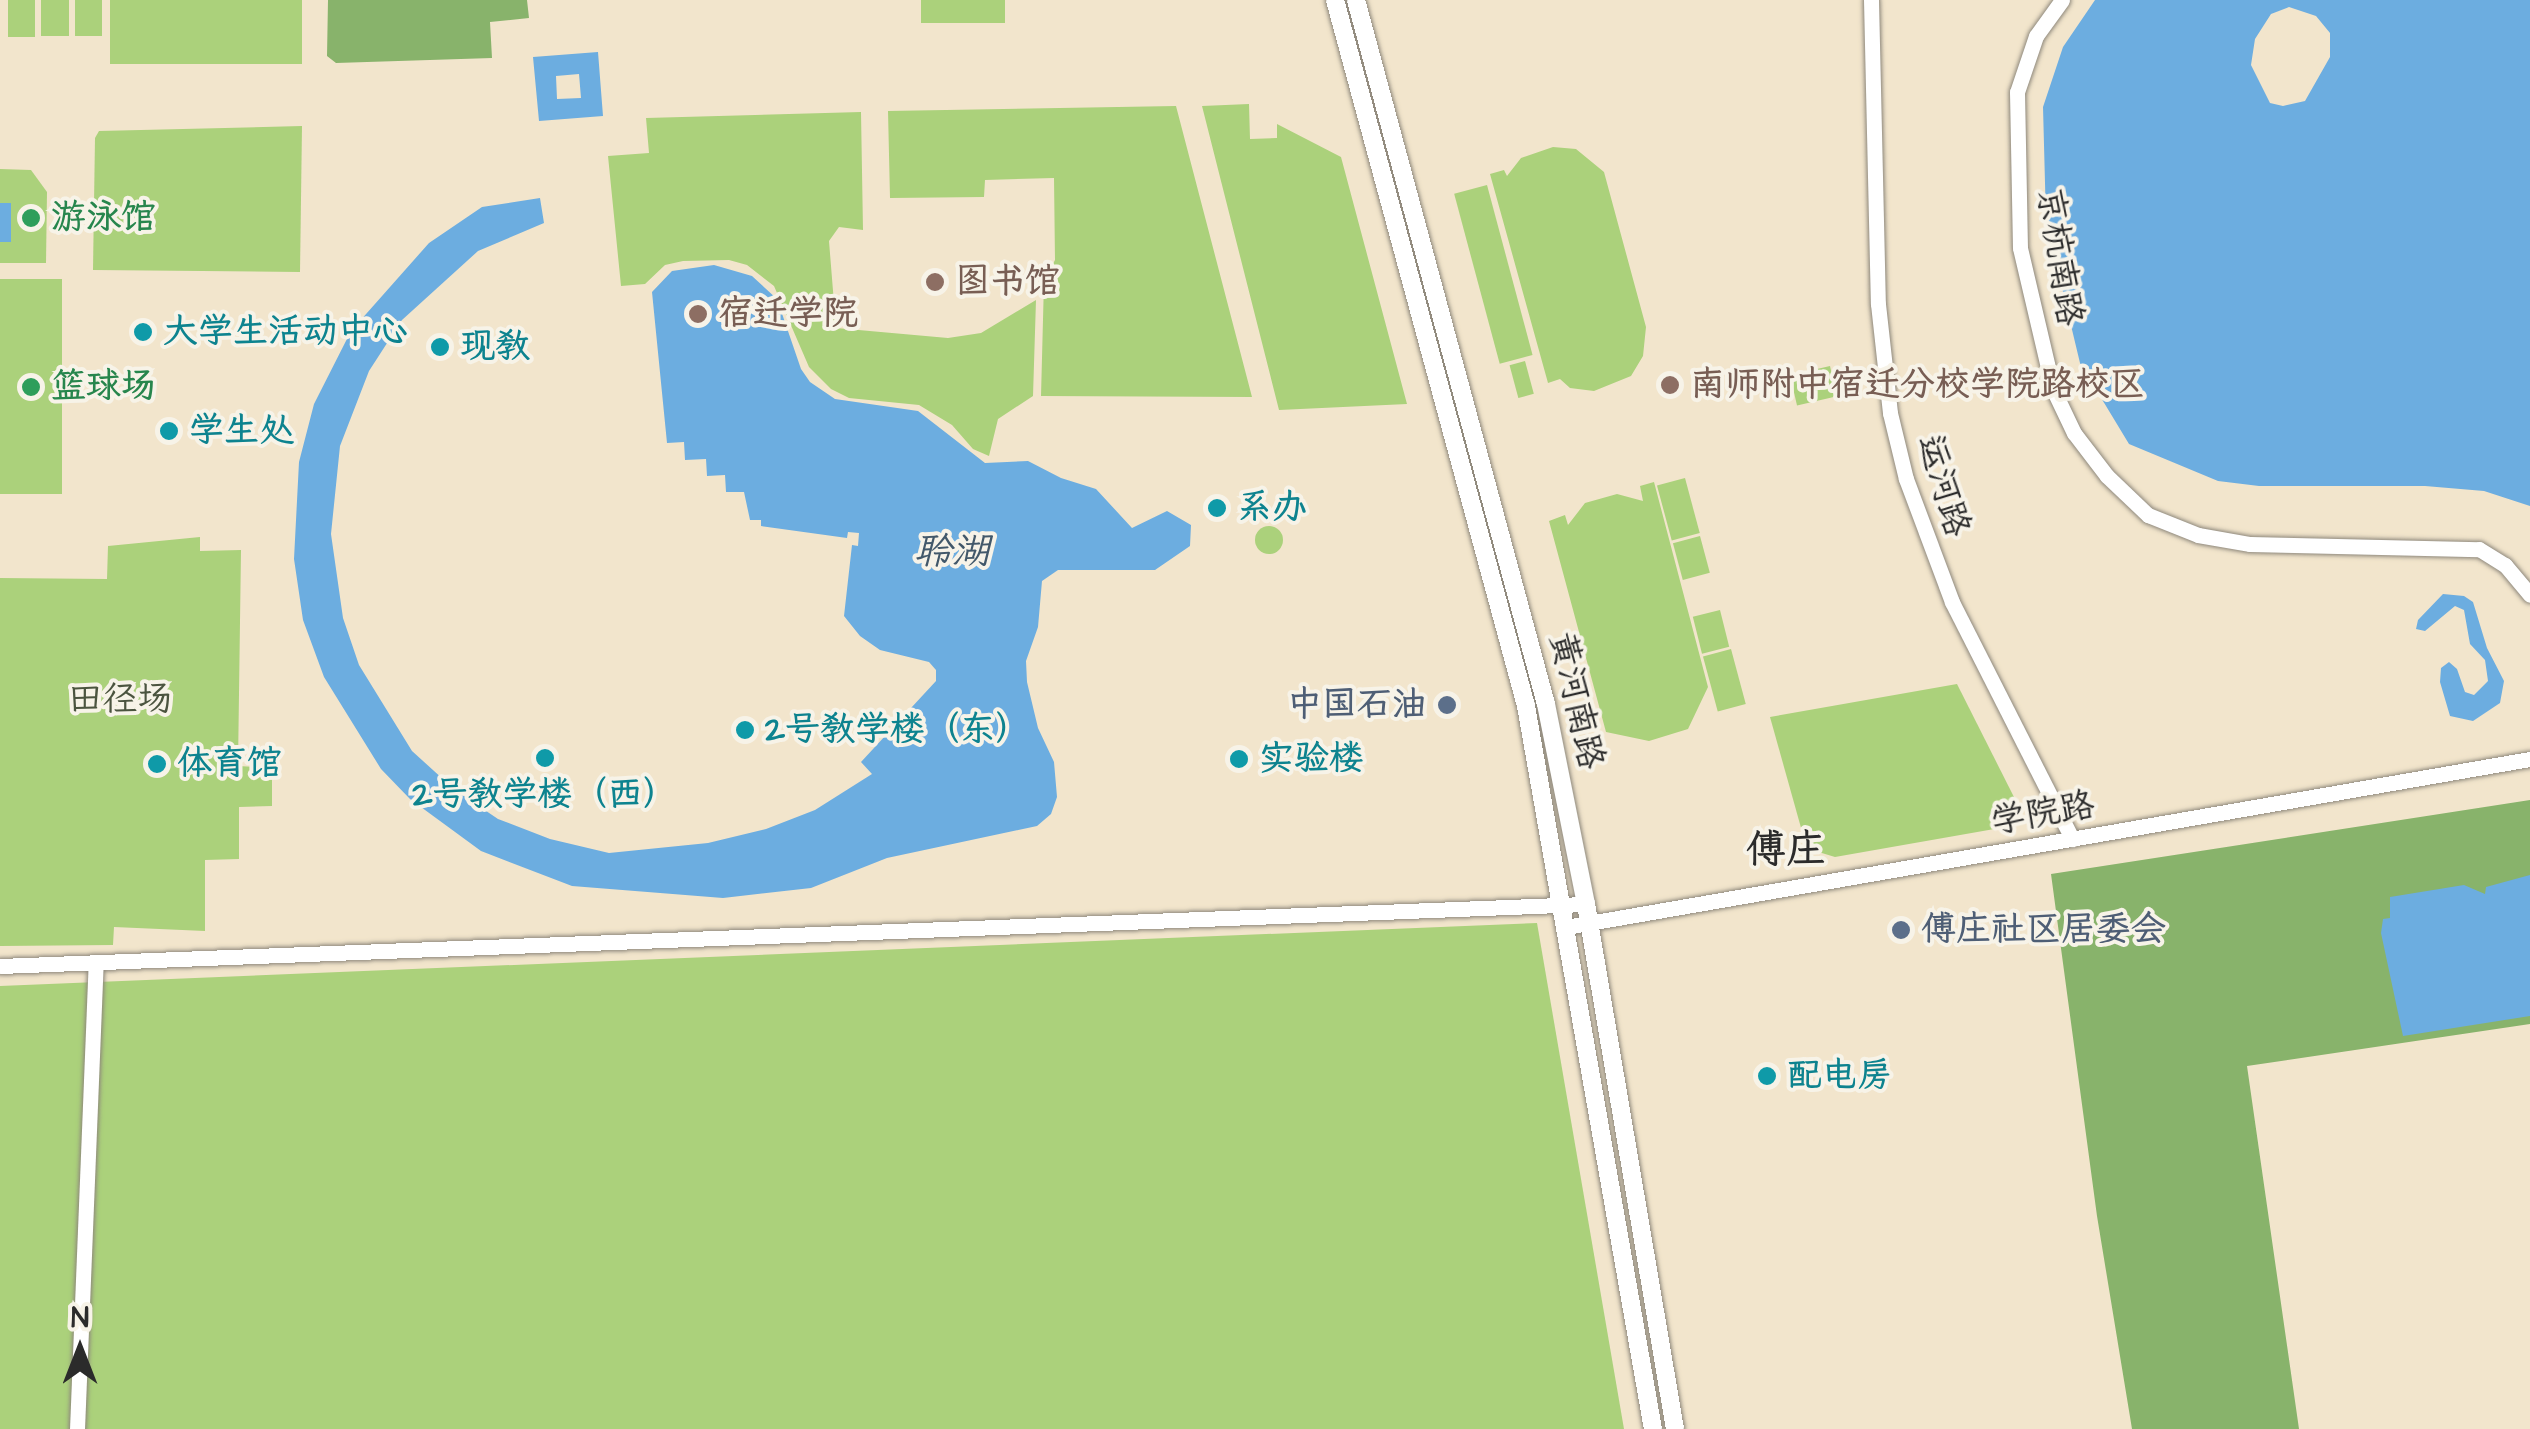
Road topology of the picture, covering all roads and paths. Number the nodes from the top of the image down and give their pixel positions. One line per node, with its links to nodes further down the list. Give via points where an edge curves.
1 (1334, 0): 9 (main road, 黄河南路, via 1526,706)
2 (1356, 0): 8 (main road, 黄河南路, via 1546,704)
3 (1872, 0): 7 (street, 运河路, via 1878,304 1894,429 1952,602)
4 (2062, 0): 5 (street, 京杭南路, via 2036,36 2017,92 2020,248 2054,389 2074,432 2107,476 2148,515 2198,536 2250,544 2479,549)
5 (2530, 595)
6 (2530, 759): 7 (street, 学院路)
7 (2072, 839): 10 (street, 学院路)
8 (1586, 904): 9 (street); 10 (main road, 黄河南路)
9 (1562, 905): 11 (main road, 黄河南路); 12 (street)
10 (1589, 923): 11 (street, 学院路); 16 (main road, 黄河南路)
11 (1566, 927): 15 (main road, 黄河南路)
12 (96, 962): 13 (street); 14 (street)
13 (0, 966)
14 (77, 1429)
15 (1653, 1429)
16 (1676, 1429)

